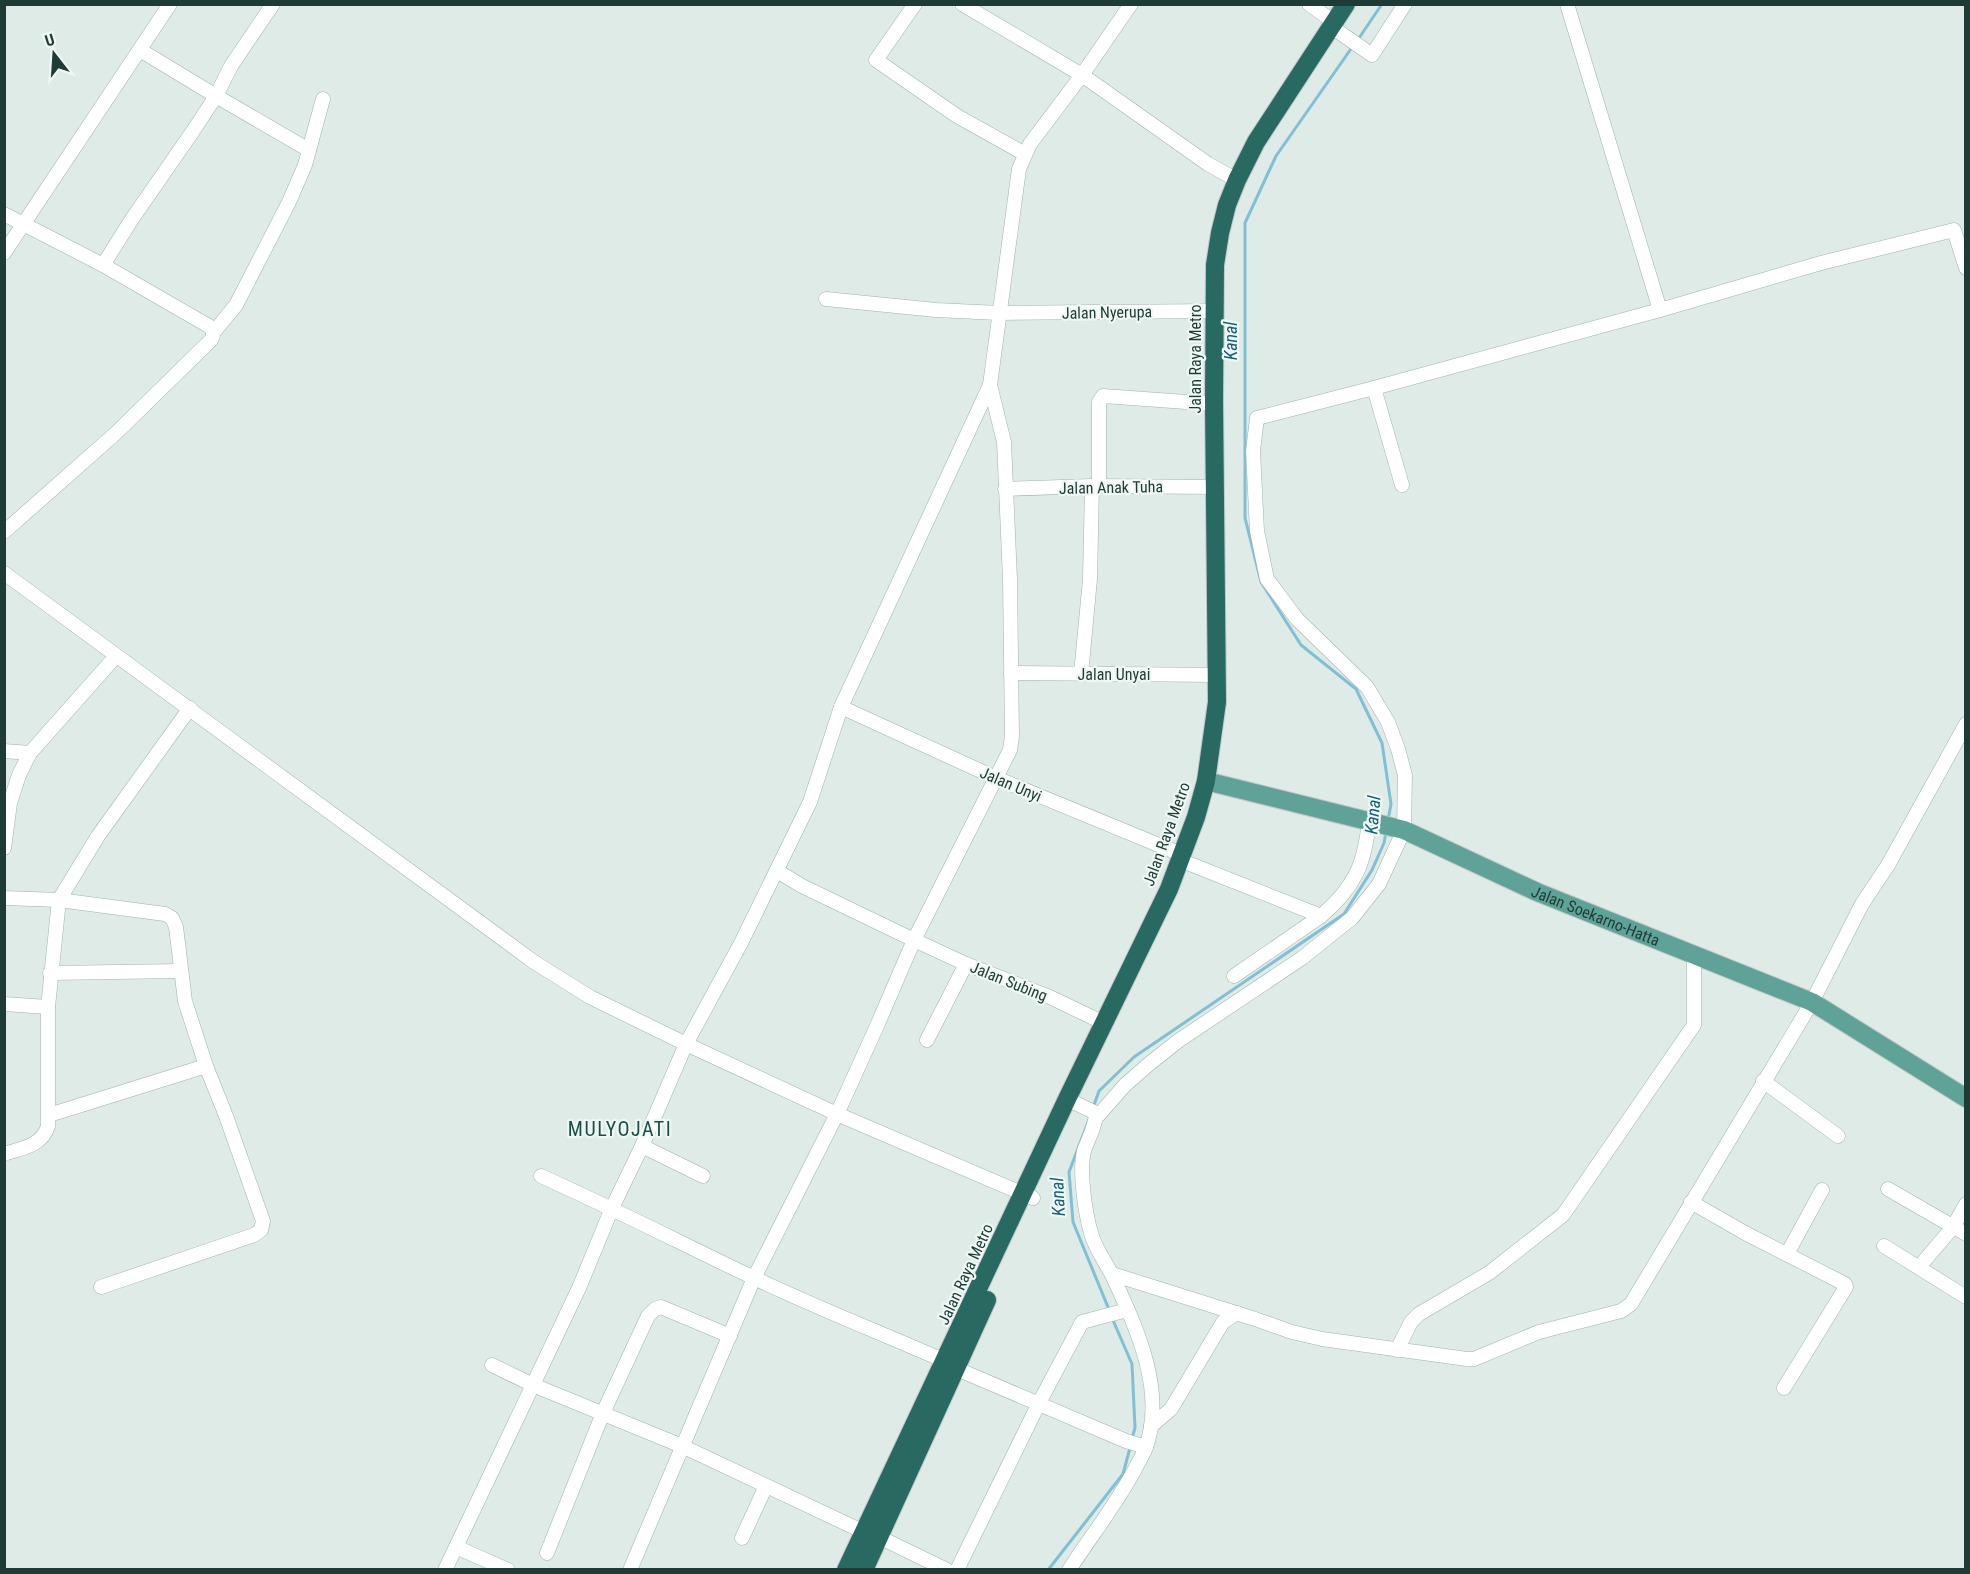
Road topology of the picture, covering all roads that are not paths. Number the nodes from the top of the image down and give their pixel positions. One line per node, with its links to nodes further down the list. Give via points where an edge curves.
1 (170, 4): 12 (street)
2 (273, 4): 14 (street, via 231,66)
3 (915, 4): 17 (street, via 876,60 957,116)
4 (962, 4): 13 (street)
5 (1131, 4): 13 (street)
6 (1309, 4): 11 (street)
7 (1346, 4): 11 (highway, Jalan Raya Metro)
8 (1358, 4): 11 (highway)
9 (1405, 4): 11 (street, via 1372,55)
10 (1567, 4): 25 (street)
11 (1337, 27): 18 (highway, Jalan Raya Metro, via 1266,127); 48 (highway, via 1262,145 1236,206 1228,242 1223,398 1227,486 1226,708)
12 (140, 50): 14 (street); 20 (street)
13 (1082, 75): 17 (street); 18 (street)
14 (216, 96): 16 (street); 22 (street)
15 (323, 99): 16 (street)
16 (309, 150): 28 (street, via 289,202 236,304)
17 (1025, 154): 27 (street, via 1019,169)
18 (1237, 180): 26 (highway, Jalan Raya Metro, via 1220,233)
19 (4, 214): 20 (street)
20 (24, 223): 21 (street); 22 (street)
21 (4, 253)
22 (103, 265): 28 (street, via 210,326)
23 (1965, 268): 25 (street, via 1954,230 1821,263)
24 (826, 299): 27 (street, Jalan Nyerupa)
25 (1660, 310): 30 (street)
26 (1215, 311): 27 (street, Jalan Nyerupa); 31 (highway, Jalan Raya Metro)
27 (999, 313): 29 (street)
28 (213, 333): 36 (street, via 211,340 116,433)
29 (990, 385): 35 (street, via 1004,442); 42 (street)
30 (1374, 388): 32 (street); 50 (street, via 1257,418 1253,451 1257,531 1267,579 1297,619 1367,687 1388,723 1405,776)
31 (1214, 404): 33 (street, via 1103,396 1099,402); 34 (highway, Jalan Raya Metro)
32 (1402, 485)
33 (1096, 486): 34 (street, Jalan Anak Tuha); 35 (street, Jalan Anak Tuha); 40 (street)
34 (1216, 487): 41 (highway, Jalan Raya Metro)
35 (1005, 489): 39 (street)
36 (4, 532)
37 (4, 573): 38 (street)
38 (116, 656): 43 (street); 46 (street)
39 (1011, 673): 40 (street, Jalan Unyai); 47 (street, via 1012,743)
40 (1081, 674): 41 (street, Jalan Unyai)
41 (1218, 675): 48 (highway, Jalan Raya Metro)
42 (842, 707): 47 (street, Jalan Unyi); 53 (street, via 810,802)
43 (190, 708): 55 (street, via 98,836); 68 (street, via 534,962 590,997)
44 (1965, 724): 63 (street, via 1888,865 1862,904)
45 (4, 751): 46 (street)
46 (30, 753): 51 (street, via 15,788)
47 (996, 778): 52 (street, Jalan Unyi); 57 (street)
48 (1210, 782): 49 (main road, Jalan Soekarno-Hatta); 52 (highway)
49 (1373, 821): 50 (main road, Jalan Soekarno-Hatta); 56 (street, via 1358,870 1344,895)
50 (1400, 829): 58 (main road, Jalan Soekarno-Hatta, via 1537,892); 74 (street, via 1379,884 1352,918 1302,958 1179,1041)
51 (4, 848)
52 (1187, 859): 56 (street, Jalan Unyi); 66 (highway, Jalan Raya Metro); 72 (highway, via 1143,966)
53 (777, 871): 57 (street, Jalan Subing); 68 (street)
54 (4, 898): 55 (street)
55 (59, 900): 60 (street, via 172,918); 61 (street)
56 (1321, 916): 62 (street)
57 (914, 940): 59 (street, Jalan Subing); 73 (street)
58 (1694, 955): 63 (main road, Jalan Soekarno-Hatta); 99 (street, via 1694,1024 1563,1215 1489,1273 1419,1314)
59 (966, 964): 66 (street, Jalan Subing); 67 (street)
60 (181, 971): 61 (street); 69 (street, via 185,1001)
61 (51, 974): 65 (street)
62 (1234, 976)
63 (1812, 1002): 70 (street); 71 (main road, Jalan Soekarno-Hatta)
64 (4, 1004): 65 (street)
65 (48, 1007): 75 (street)
66 (1104, 1023): 83 (highway, Jalan Raya Metro)
67 (927, 1040)
68 (686, 1044): 73 (street); 77 (street)
69 (204, 1059): 75 (street); 94 (street, via 256,1200 262,1228)
70 (1763, 1081): 76 (street); 84 (street)
71 (1965, 1098)
72 (1076, 1103): 74 (street); 83 (highway)
73 (837, 1114): 83 (street); 93 (street)
74 (1095, 1114): 92 (street, via 1083,1154 1084,1190 1091,1234)
75 (49, 1115): 78 (street, via 39,1142)
76 (1838, 1136)
77 (642, 1146): 80 (street); 86 (street)
78 (4, 1154)
79 (541, 1176): 86 (street)
80 (703, 1176)
81 (1888, 1189): 87 (street)
82 (1822, 1190): 90 (street)
83 (1028, 1196): 101 (highway)
84 (1691, 1202): 90 (street); 99 (street, via 1631,1304 1621,1311 1539,1332 1474,1359)
85 (1965, 1204): 87 (street)
86 (612, 1208): 93 (street); 102 (street)
87 (1953, 1227): 88 (street); 91 (street)
88 (1965, 1234)
89 (1884, 1245): 91 (street)
90 (1787, 1254): 103 (street, via 1846,1287)
91 (1919, 1267): 95 (street)
92 (1112, 1274): 96 (street); 97 (street)
93 (754, 1278): 98 (street); 101 (street)
94 (101, 1287)
95 (1965, 1297)
96 (1124, 1311): 104 (street, via 1083,1321); 106 (street, via 1142,1345 1149,1370)
97 (1237, 1313): 99 (street, via 1312,1337); 106 (street, via 1223,1322 1171,1409)
98 (730, 1336): 105 (street, via 669,1308 655,1309 648,1316); 108 (street)
99 (1397, 1350)
100 (492, 1365): 102 (street)
101 (951, 1365): 104 (street); 110 (highway)
102 (533, 1385): 105 (street); 112 (street)
103 (1784, 1388)
104 (1040, 1403): 107 (street); 120 (street)
105 (603, 1413): 108 (street); 113 (street)
106 (1151, 1426): 107 (street)
107 (1137, 1444): 121 (street, via 1107,1516)
108 (682, 1446): 109 (street); 116 (street)
109 (766, 1486): 110 (street); 111 (street)
110 (872, 1534): 117 (highway); 118 (highway); 119 (street)
111 (742, 1538)
112 (456, 1547): 114 (street); 115 (street)
113 (548, 1553)
114 (446, 1569)
115 (508, 1569)
116 (630, 1569)
117 (846, 1569)
118 (864, 1569)
119 (947, 1569)
120 (957, 1569)
121 (1070, 1569)

